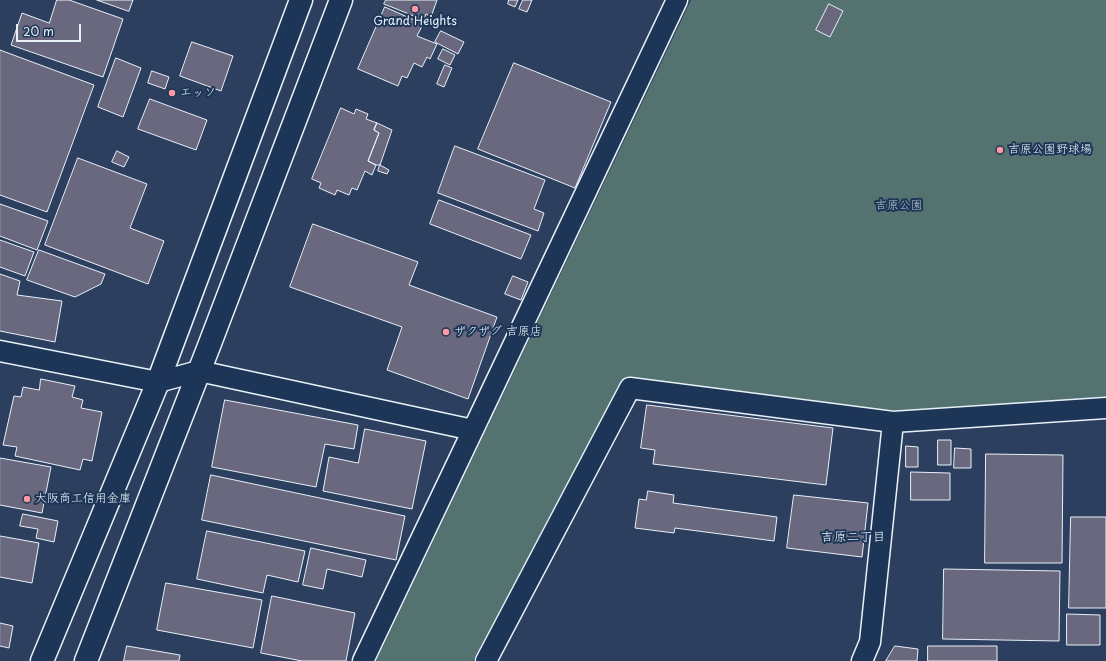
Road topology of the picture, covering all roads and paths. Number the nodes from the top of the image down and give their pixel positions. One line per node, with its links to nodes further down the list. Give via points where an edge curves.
1 (301, 0): 6 (street)
2 (340, 0): 5 (street)
3 (677, 0): 9 (street)
4 (0, 351): 6 (street)
5 (199, 371): 6 (street); 9 (street); 11 (street)
6 (158, 382): 10 (street)
7 (1106, 408): 8 (street)
8 (893, 422): 13 (street, via 630,388); 14 (street, via 870,642)
9 (473, 430): 12 (street)
10 (42, 661)
11 (86, 661)
12 (364, 661)
13 (486, 661)
14 (862, 661)

